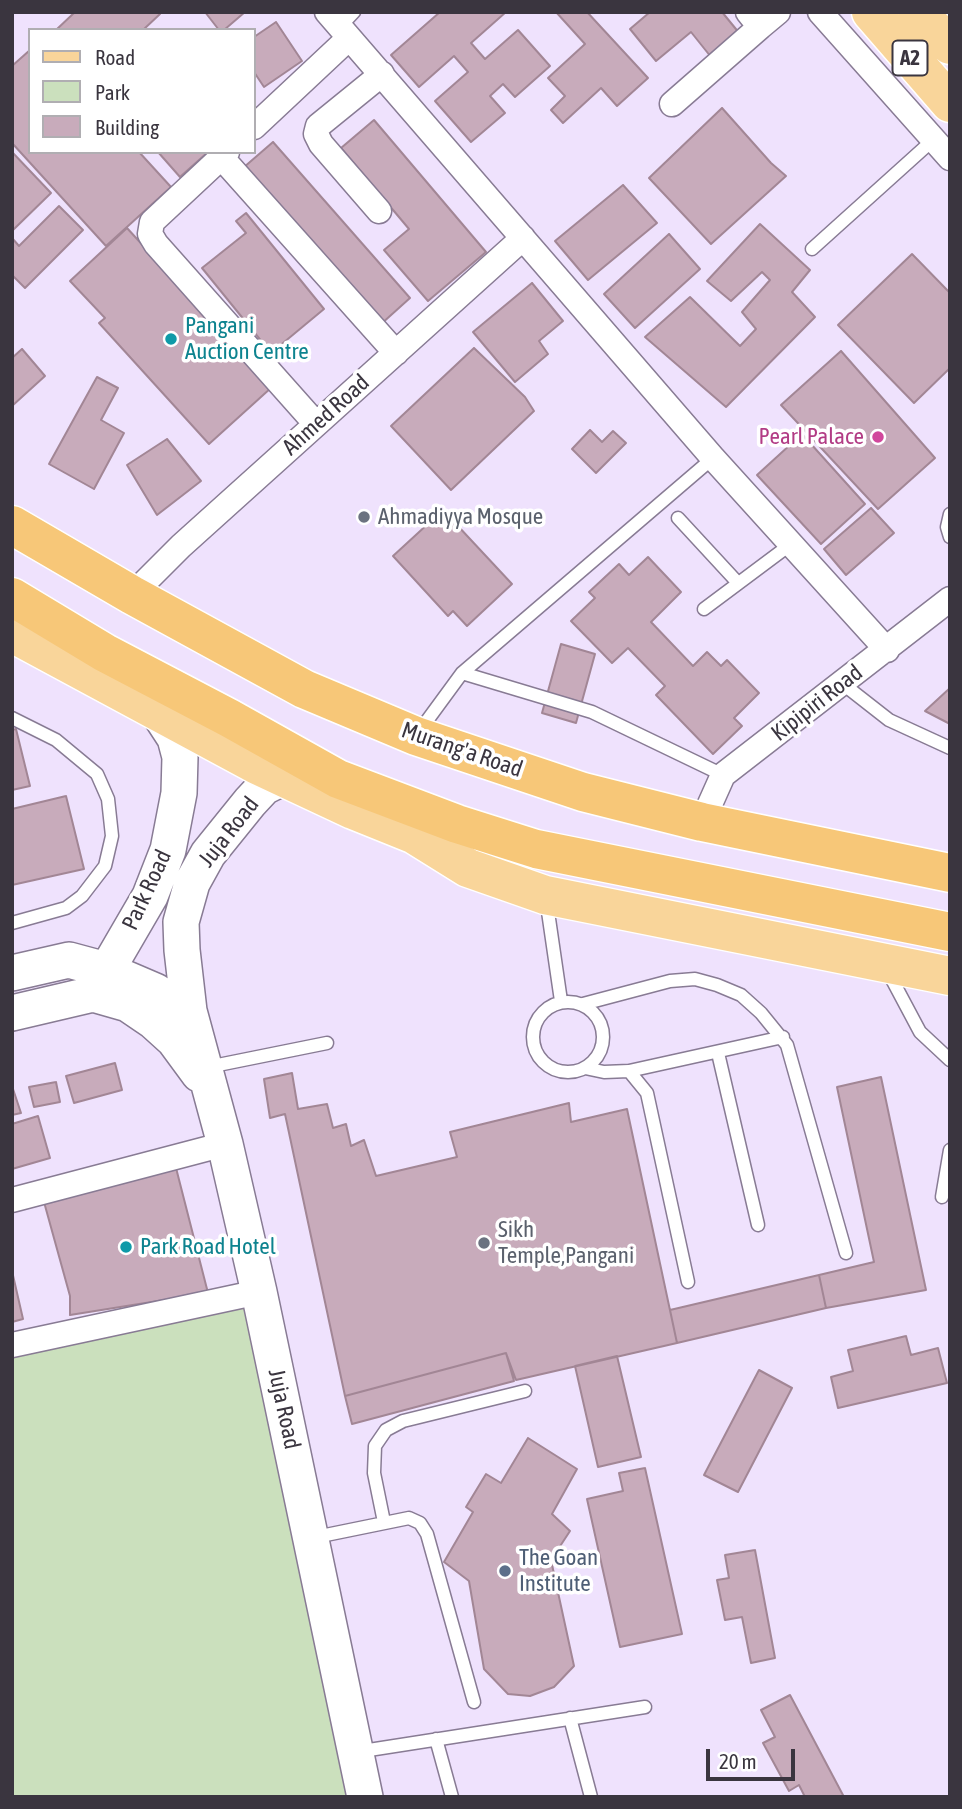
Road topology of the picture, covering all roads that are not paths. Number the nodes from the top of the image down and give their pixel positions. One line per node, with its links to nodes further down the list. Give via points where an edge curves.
1 (820, 12): 13 (street)
2 (871, 12): 10 (main road, A2)
3 (917, 12): 8 (main road)
4 (932, 12): 7 (main road)
5 (762, 17): 11 (street)
6 (343, 22): 9 (street); 12 (street)
7 (950, 37)
8 (950, 45)
9 (382, 74): 16 (street, via 318,126 316,134); 17 (street)
10 (950, 103)
11 (673, 104)
12 (256, 125)
13 (933, 139): 15 (street); 18 (lane)
14 (224, 155): 19 (street); 20 (street, via 152,222 150,234)
15 (950, 158)
16 (379, 211)
17 (523, 238): 19 (street, Ahmed Road); 21 (street)
18 (812, 250)
19 (396, 353): 20 (street, Ahmed Road)
20 (316, 424): 28 (street, Ahmed Road)
21 (713, 458): 26 (street); 34 (lane)
22 (950, 514): 25 (lane)
23 (678, 518): 27 (lane)
24 (12, 525): 28 (highway, Murang'a Road)
25 (950, 537)
26 (791, 544): 27 (lane); 33 (street)
27 (738, 583): 31 (lane)
28 (132, 595): 38 (highway, Murang'a Road, via 304,689)
29 (12, 597): 42 (highway, via 105,653 338,779)
30 (950, 599): 33 (street, Kipipiri Road)
31 (704, 609)
32 (12, 633): 36 (main road)
33 (887, 650): 35 (street, Kipipiri Road)
34 (462, 673): 38 (lane); 40 (lane, via 592,712)
35 (843, 684): 39 (lane, via 889,720); 40 (street, Kipipiri Road)
36 (160, 715): 41 (main road); 51 (main road, Park Road, via 175,738 180,757 174,826 150,896)
37 (12, 718): 46 (lane, via 57,740 97,774 108,799 112,836 105,866 82,896 66,908)
38 (416, 736): 43 (highway, Murang'a Road, via 583,792)
39 (950, 748)
40 (723, 775): 43 (street, Kipipiri Road)
41 (284, 776): 42 (main road); 55 (main road, Juja Road, via 250,802 208,854 192,883 181,922)
42 (356, 799): 45 (main road, via 468,868); 47 (highway, via 536,849)
43 (702, 822): 44 (highway, Murang'a Road)
44 (950, 873)
45 (545, 895): 48 (main road); 52 (lane)
46 (12, 923)
47 (950, 932)
48 (883, 963): 50 (main road); 59 (lane, via 920,1032)
49 (12, 973): 51 (main road, via 69,960)
50 (950, 976)
51 (99, 981): 54 (main road); 55 (main road, Juja Road, via 155,991); 62 (main road, via 153,1021)
52 (561, 1001): 53 (lane); 60 (lane, via 541,1013 532,1034 538,1056 555,1071 578,1073)
53 (583, 1004): 56 (lane, via 695,979 741,995); 60 (lane, via 600,1018 605,1040 597,1060)
54 (12, 1013)
55 (192, 1024): 62 (main road, Juja Road)
56 (783, 1037): 58 (lane); 68 (lane)
57 (327, 1043): 62 (lane)
58 (718, 1053): 61 (lane); 67 (lane)
59 (950, 1060)
60 (585, 1068): 61 (lane)
61 (629, 1071): 69 (lane, via 648,1093)
62 (206, 1077): 63 (main road, Juja Road)
63 (225, 1144): 66 (street); 70 (main road, Juja Road)
64 (950, 1150): 65 (lane)
65 (942, 1197)
66 (12, 1200)
67 (758, 1225)
68 (846, 1253)
69 (688, 1282)
70 (259, 1292): 71 (street); 74 (main road, Juja Road)
71 (12, 1345)
72 (525, 1391): 73 (lane, via 403,1421 386,1430 375,1446 374,1473)
73 (384, 1522): 74 (lane); 75 (lane, via 409,1518 420,1523 427,1534)
74 (311, 1538): 79 (main road, Juja Road)
75 (474, 1702)
76 (645, 1707): 77 (lane)
77 (570, 1718): 78 (lane); 82 (lane)
78 (436, 1740): 79 (lane); 81 (lane)
79 (356, 1752): 80 (main road, Juja Road)
80 (365, 1797)
81 (452, 1797)
82 (592, 1797)

